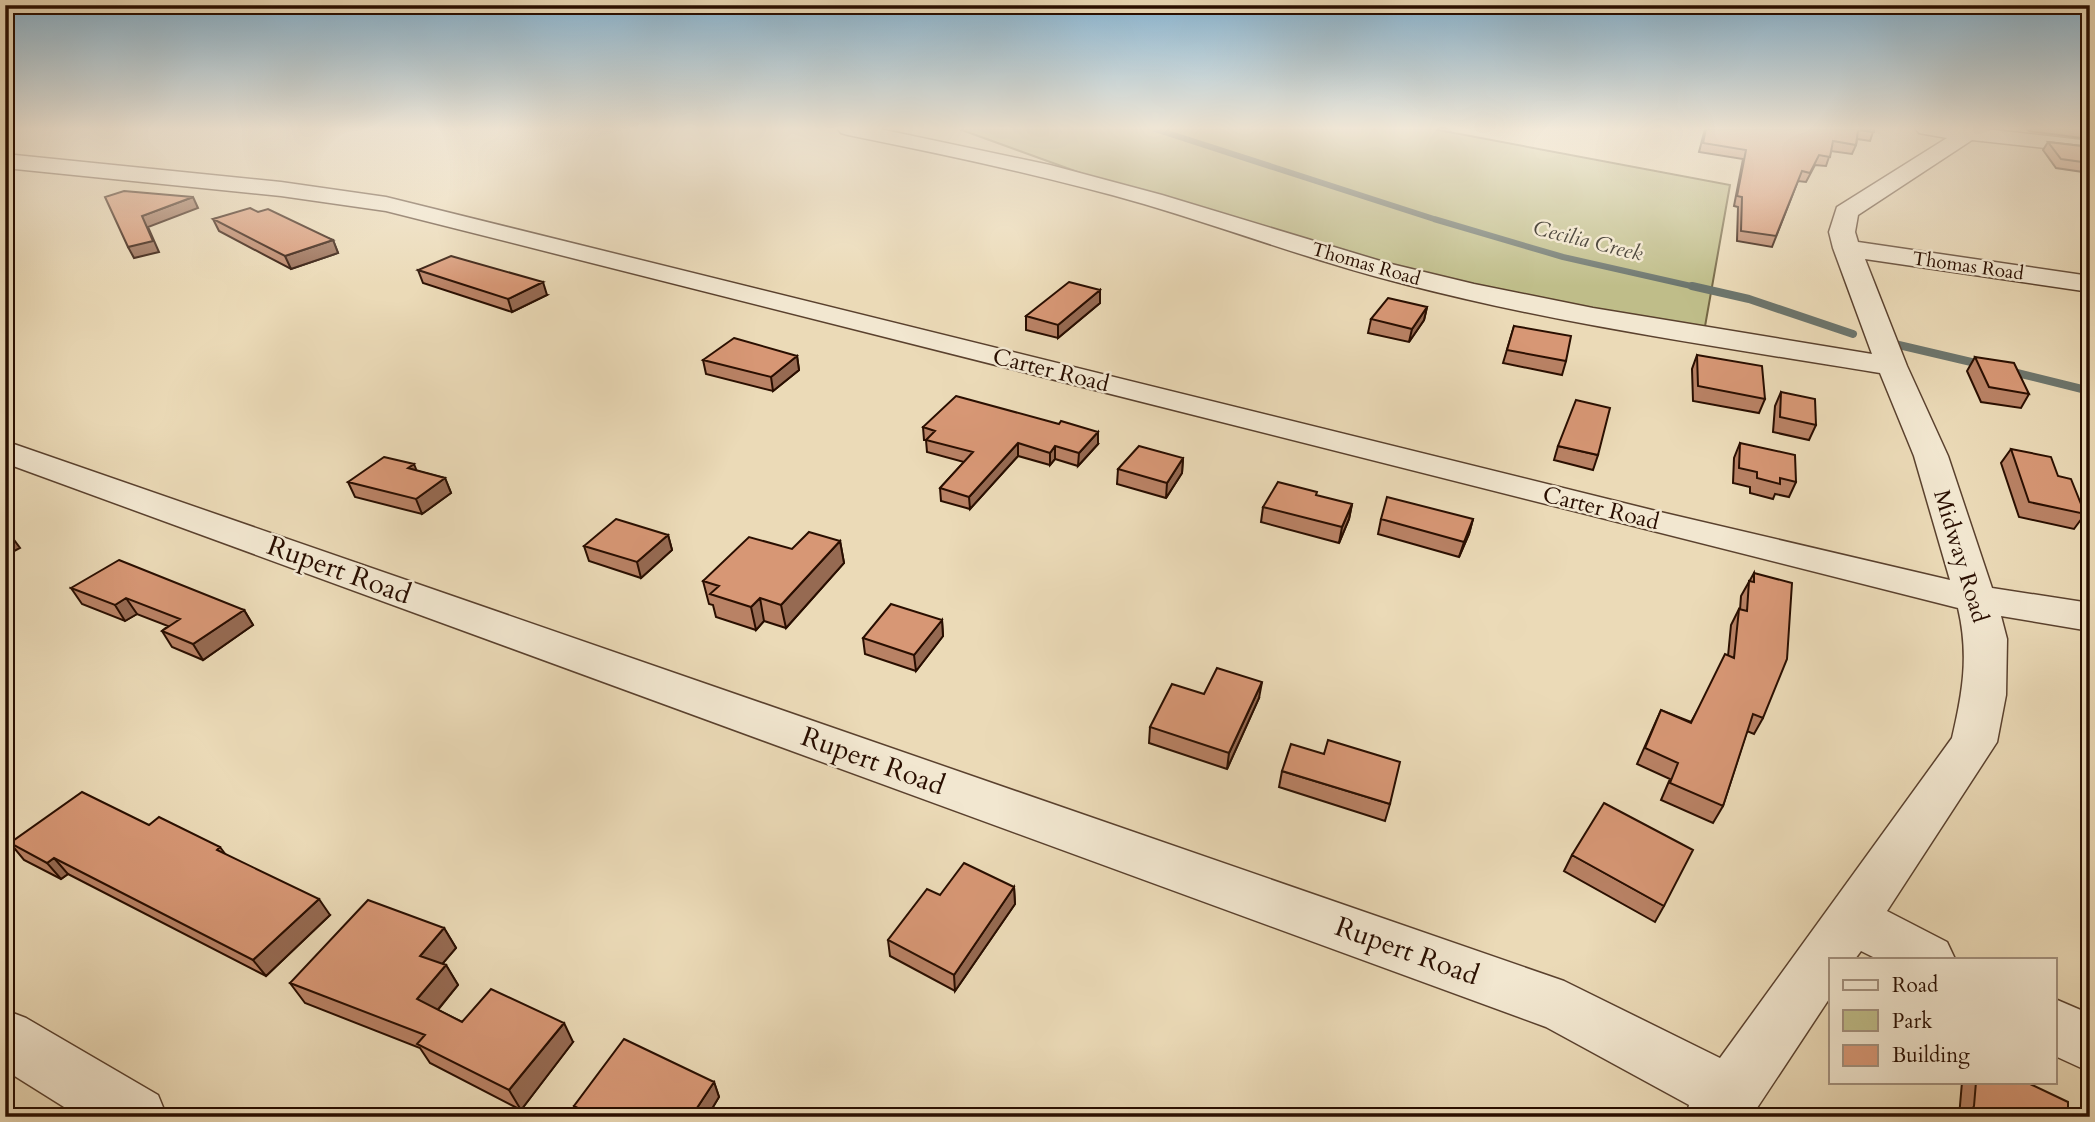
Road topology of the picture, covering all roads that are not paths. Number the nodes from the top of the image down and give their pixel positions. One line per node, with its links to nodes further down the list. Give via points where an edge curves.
1 (213, 181): 8 (street, Carter Road, via 386,204)
2 (1087, 181): 6 (street, Thomas Road, via 1412,278 1499,298)
3 (1895, 181): 4 (street, Midway Road, via 1846,212 1842,232)
4 (1846, 248): 5 (street, Thomas Road); 6 (street, Midway Road)
5 (2090, 284)
6 (1892, 366): 8 (street, Midway Road, via 1931,456)
7 (5, 451): 15 (street, Rupert Road, via 1564,1007)
8 (1976, 599): 9 (street, Carter Road); 10 (street, Midway Road, via 1986,639 1984,695 1974,742)
9 (2090, 617)
10 (1853, 920): 11 (street); 15 (street, Midway Road)
11 (1926, 958)
12 (2056, 1027): 14 (street)
13 (5, 1037): 16 (street)
14 (2090, 1044)
15 (1722, 1106)
16 (136, 1117)

